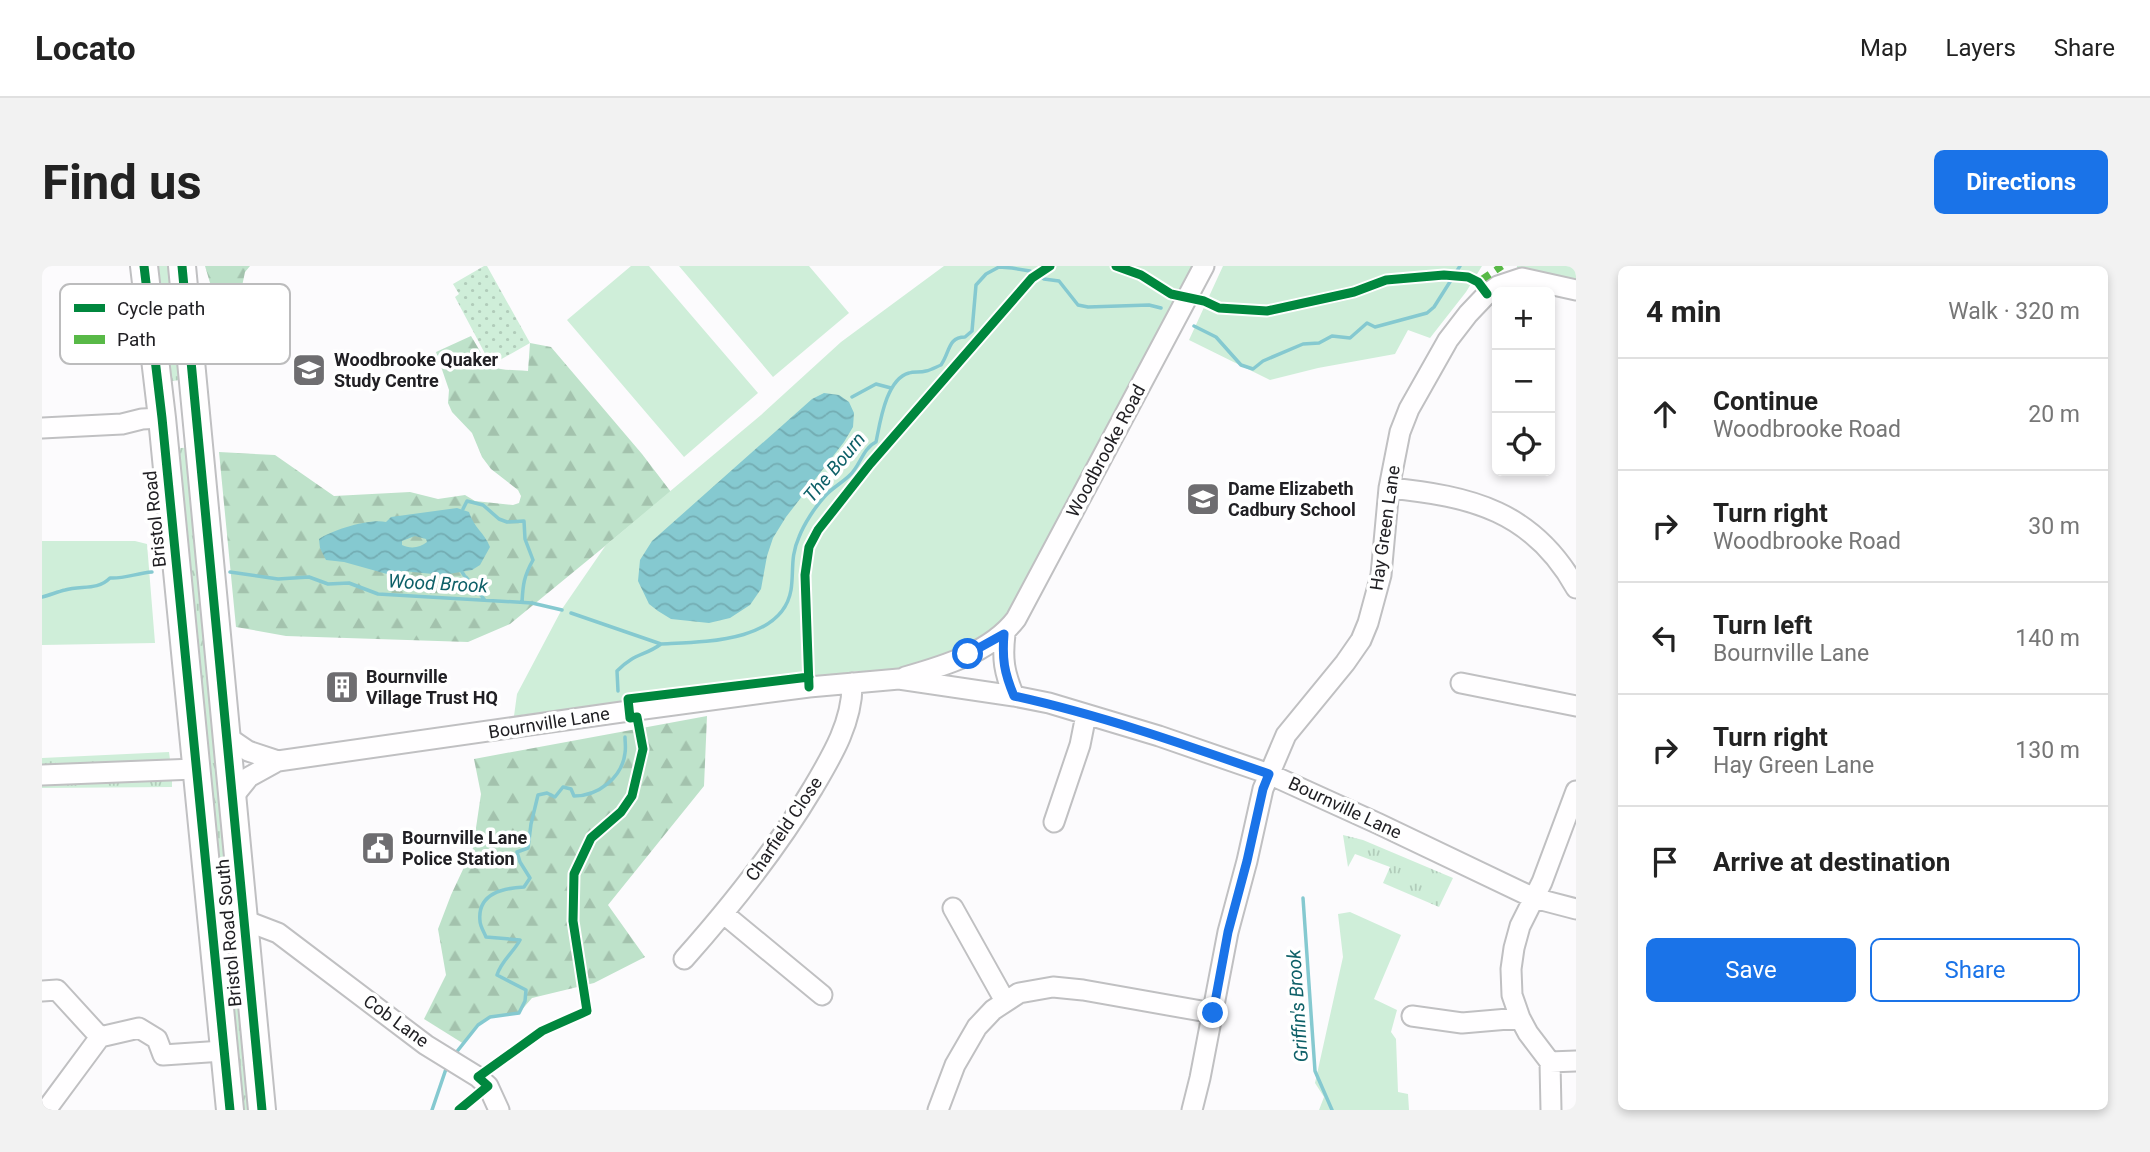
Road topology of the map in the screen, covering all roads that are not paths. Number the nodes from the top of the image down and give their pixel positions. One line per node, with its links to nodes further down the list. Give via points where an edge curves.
1 (144, 266): 5 (highway, Bristol Road)
2 (182, 266): 6 (highway)
3 (1204, 266): 15 (street, Woodbrooke Road)
4 (1508, 274): 7 (street); 13 (street, Hay Green Lane, via 1448,340 1409,409)
5 (146, 284)
6 (184, 284)
7 (1576, 290)
8 (155, 364): 11 (highway, Bristol Road)
9 (191, 364): 10 (highway)
10 (196, 416): 11 (highway); 11 (highway); 22 (highway)
11 (162, 420): 12 (street); 24 (highway, Bristol Road)
12 (42, 428)
13 (1389, 488): 14 (street, via 1436,493 1503,514 1545,547); 25 (street, Hay Green Lane, via 1381,575 1361,640 1286,735)
14 (1576, 588)
15 (1004, 634): 16 (street, Woodbrooke Road, via 943,667); 19 (street, via 1002,656)
16 (899, 679): 17 (street, Bournville Lane); 19 (street, Bournville Lane)
17 (852, 683): 23 (street, Bournville Lane); 33 (street, Charfield Close, via 835,751 795,818)
18 (1461, 683): 20 (street)
19 (1014, 696): 21 (street, Bournville Lane)
20 (1576, 706)
21 (1086, 715): 25 (street, Bournville Lane); 29 (street)
22 (227, 744): 23 (street, Bournville Lane); 28 (highway, Bristol Road South)
23 (278, 761): 28 (street, Bournville Lane, via 249,777)
24 (195, 769): 26 (street); 34 (highway, Bristol Road South)
25 (1269, 774): 30 (street, Bournville Lane); 41 (street, Hay Green Lane, via 1228,932)
26 (42, 775)
27 (1576, 791): 30 (street)
28 (232, 798): 35 (highway, Bristol Road South)
29 (1054, 822)
30 (1534, 898): 32 (street, Bournville Lane); 43 (street, via 1520,926 1511,969)
31 (953, 908): 40 (street)
32 (1576, 909)
33 (724, 914): 36 (street, Charfield Close); 39 (street)
34 (212, 925): 35 (highway, via 226,909); 35 (highway, via 230,951); 37 (highway, Bristol Road South)
35 (245, 934): 37 (highway, via 231,965); 50 (highway, Bristol Road South); 51 (street, Cob Lane, via 284,937 488,1086)
36 (684, 959)
37 (217, 974): 45 (highway, Bristol Road South)
38 (42, 990): 44 (street, via 57,990)
39 (822, 995)
40 (1004, 1002): 41 (street, via 1019,993 1053,987); 52 (street, via 969,1038)
41 (1213, 1013): 53 (street, Hay Green Lane)
42 (1412, 1016): 43 (street, via 1462,1023)
43 (1520, 1018): 47 (street)
44 (100, 1037): 45 (street, via 139,1028 156,1039 163,1055); 48 (street)
45 (223, 1051): 49 (highway, Bristol Road South)
46 (1576, 1061): 47 (street)
47 (1550, 1062): 54 (street)
48 (46, 1110)
49 (230, 1110)
50 (262, 1110)
51 (499, 1110)
52 (938, 1110)
53 (1192, 1110)
54 (1551, 1110)

